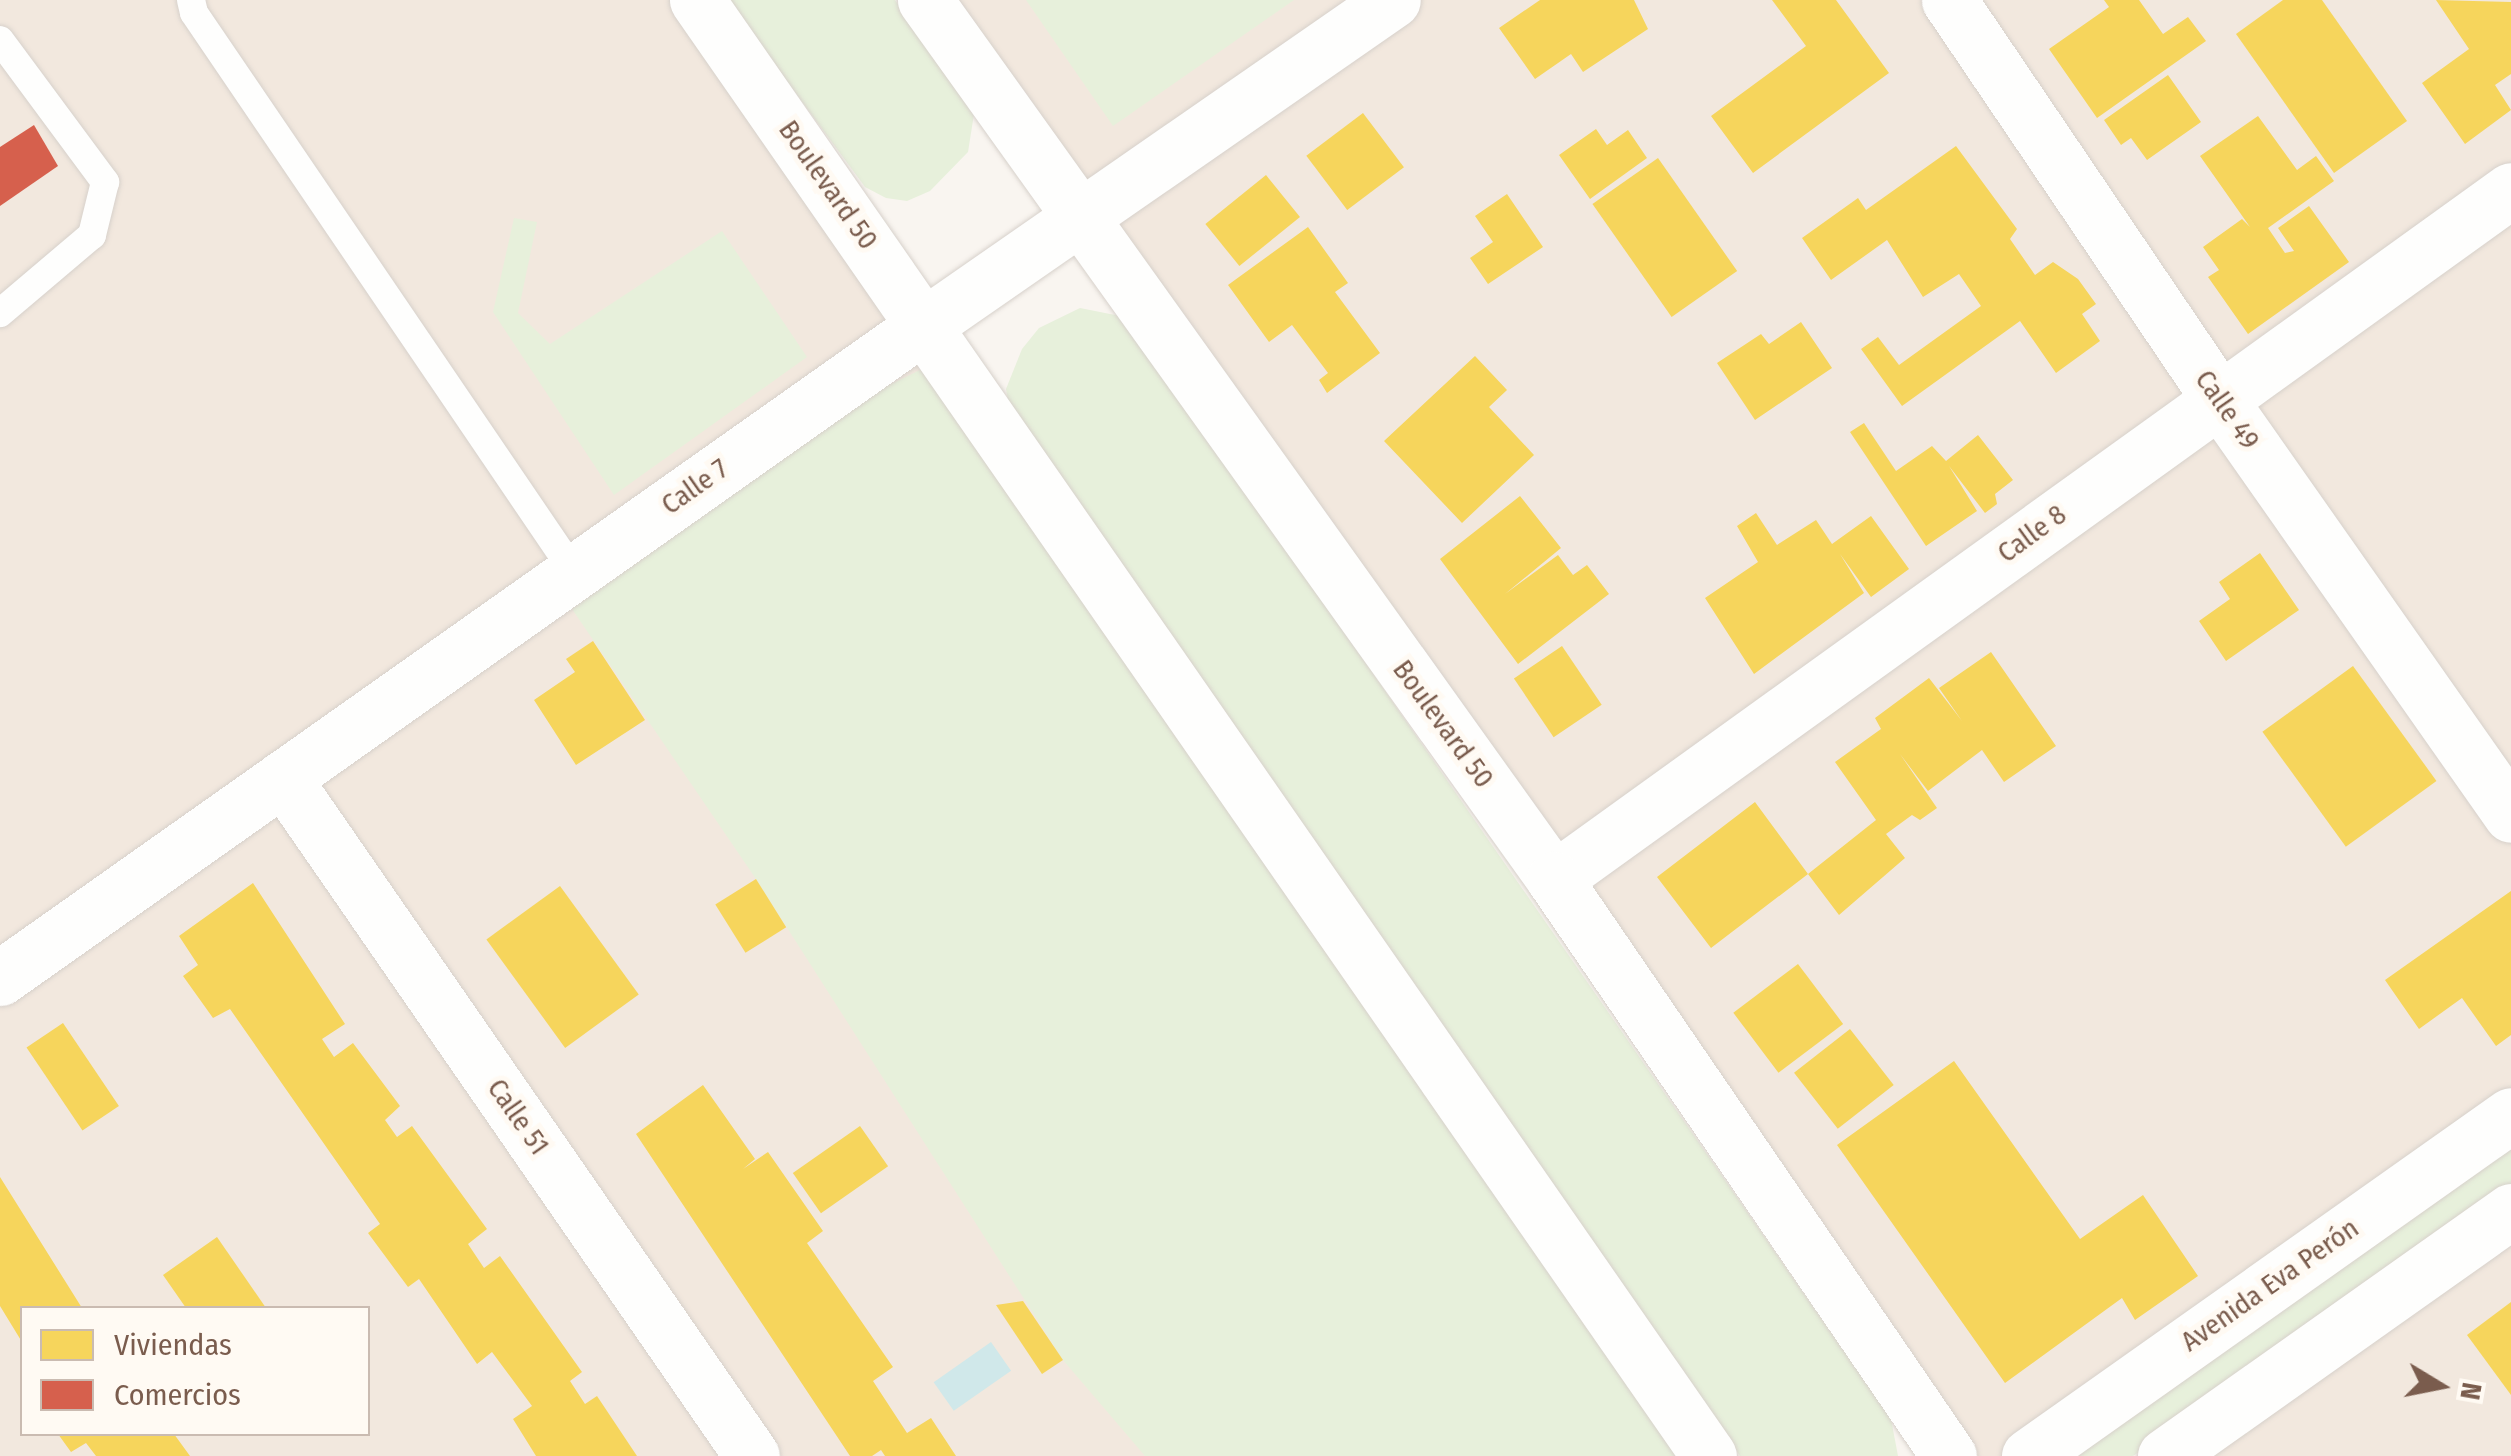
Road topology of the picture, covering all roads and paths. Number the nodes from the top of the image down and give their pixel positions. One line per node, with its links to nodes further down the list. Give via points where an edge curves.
1 (191, 0): 12 (lane)
2 (697, 0): 10 (street, Boulevard 50)
3 (925, 0): 8 (street, Boulevard 50)
4 (1393, 0): 8 (street, Calle 7)
5 (1949, 0): 11 (street, Calle 49)
6 (0, 40): 9 (lane, via 104,182 92,235)
7 (2511, 190): 11 (street, Calle 8)
8 (1082, 219): 10 (street, Calle 7); 15 (street, Boulevard 50)
9 (0, 313)
10 (926, 324): 12 (street, Calle 7); 20 (street, Boulevard 50)
11 (2219, 400): 14 (street, Calle 49); 15 (street, Calle 8)
12 (574, 572): 13 (street, Calle 7)
13 (283, 778): 16 (street, Calle 7); 19 (street, Calle 51)
14 (2511, 815)
15 (1554, 879): 21 (street, Boulevard 50)
16 (0, 978)
17 (2511, 1115): 22 (street, Avenida Eva Perón)
18 (2511, 1211): 23 (street)
19 (752, 1456)
20 (1709, 1456)
21 (1949, 1456)
22 (2029, 1456)
23 (2165, 1456)

